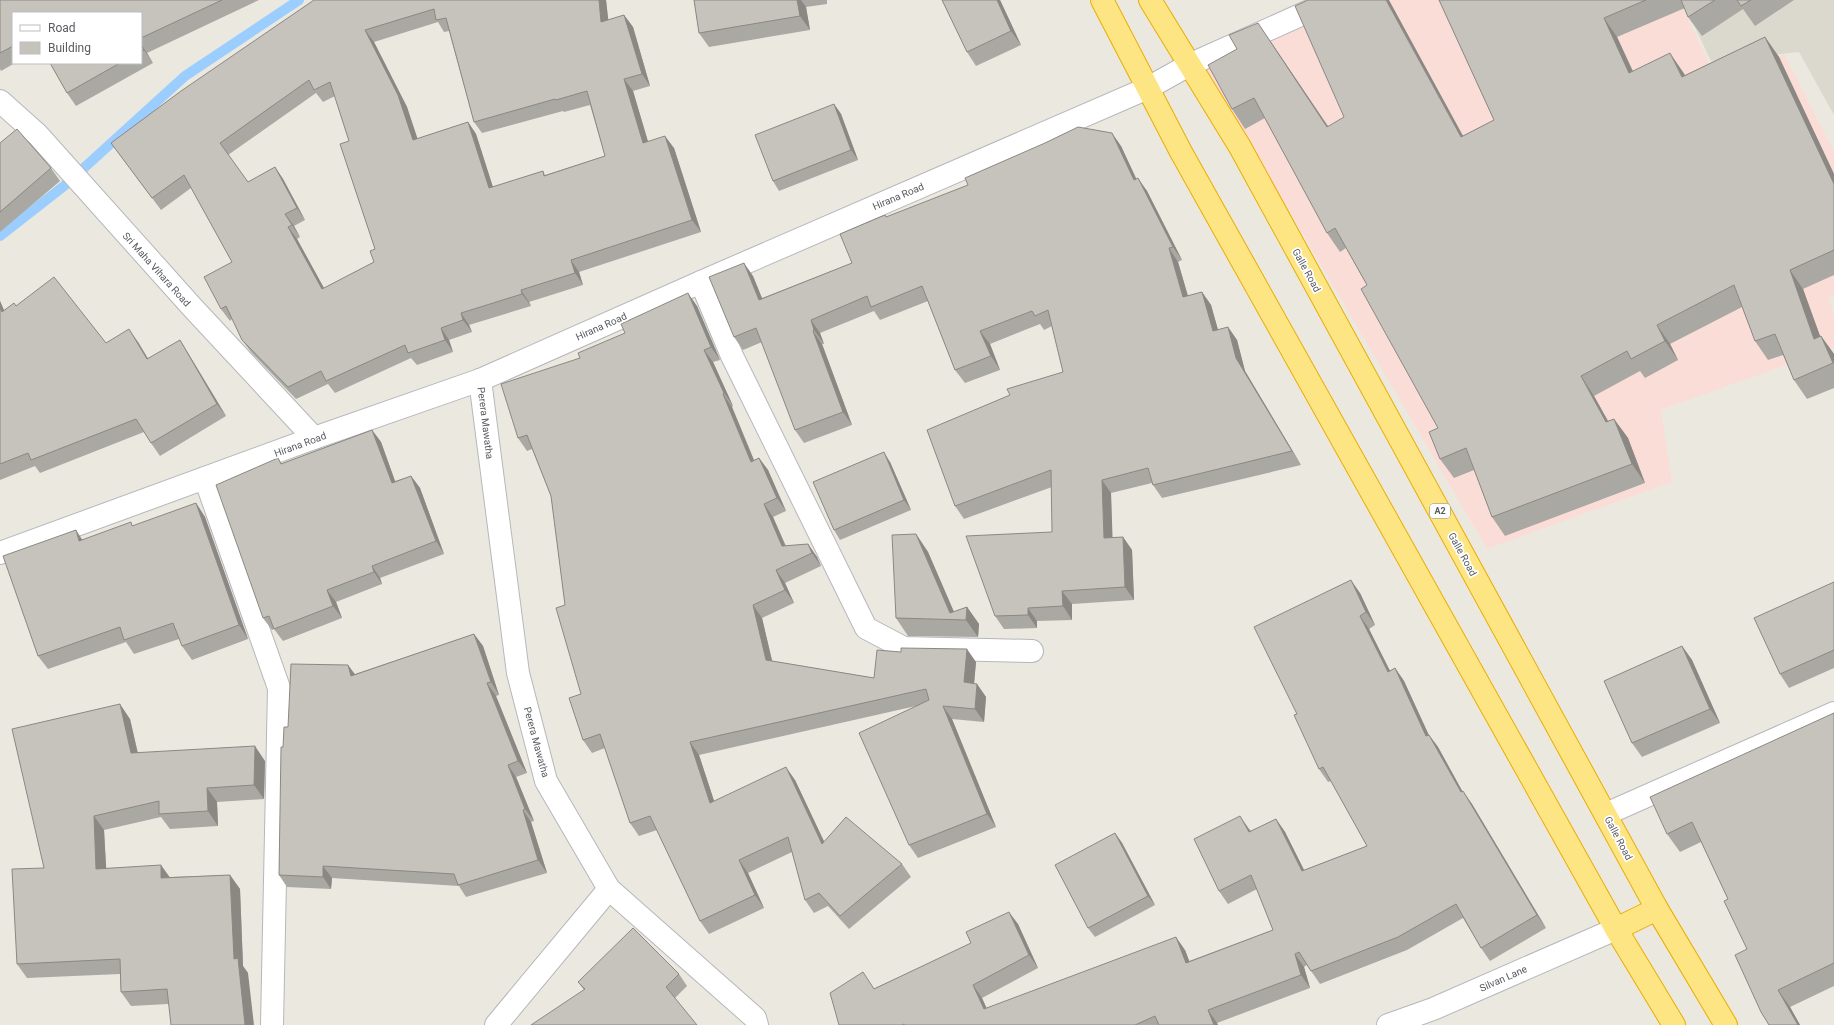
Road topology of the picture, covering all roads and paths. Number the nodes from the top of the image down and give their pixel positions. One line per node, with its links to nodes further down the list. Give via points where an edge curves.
1 (1102, 0): 5 (highway)
2 (1150, 0): 4 (highway, Galle Road / A2)
3 (1334, 0): 4 (street, Hirana Road)
4 (1189, 65): 5 (street, Hirana Road); 14 (highway, Galle Road / A2, via 1244,154)
5 (1148, 88): 7 (street, Hirana Road); 17 (highway, via 1181,152)
6 (0, 101): 9 (street, Sri Maha Vihara Road, via 38,135 192,308)
7 (701, 282): 8 (street, Hirana Road); 12 (street, via 732,356 866,628 904,648)
8 (480, 380): 9 (street, Hirana Road); 15 (street, Perera Mawatha, via 518,673 546,781)
9 (314, 438): 10 (street, Hirana Road)
10 (205, 478): 11 (street, Hirana Road); 18 (street, via 279,688)
11 (0, 553)
12 (1032, 651)
13 (1834, 713): 14 (street)
14 (1606, 814): 16 (highway, Galle Road / A2)
15 (608, 890): 19 (street); 20 (street, Perera Mawatha, via 755,1018)
16 (1657, 909): 17 (highway); 23 (highway, Galle Road / A2)
17 (1616, 929): 21 (street, Silvan Lane, via 1433,1009); 22 (highway)
18 (272, 1025)
19 (496, 1025)
20 (757, 1025)
21 (1388, 1025)
22 (1674, 1025)
23 (1726, 1025)

